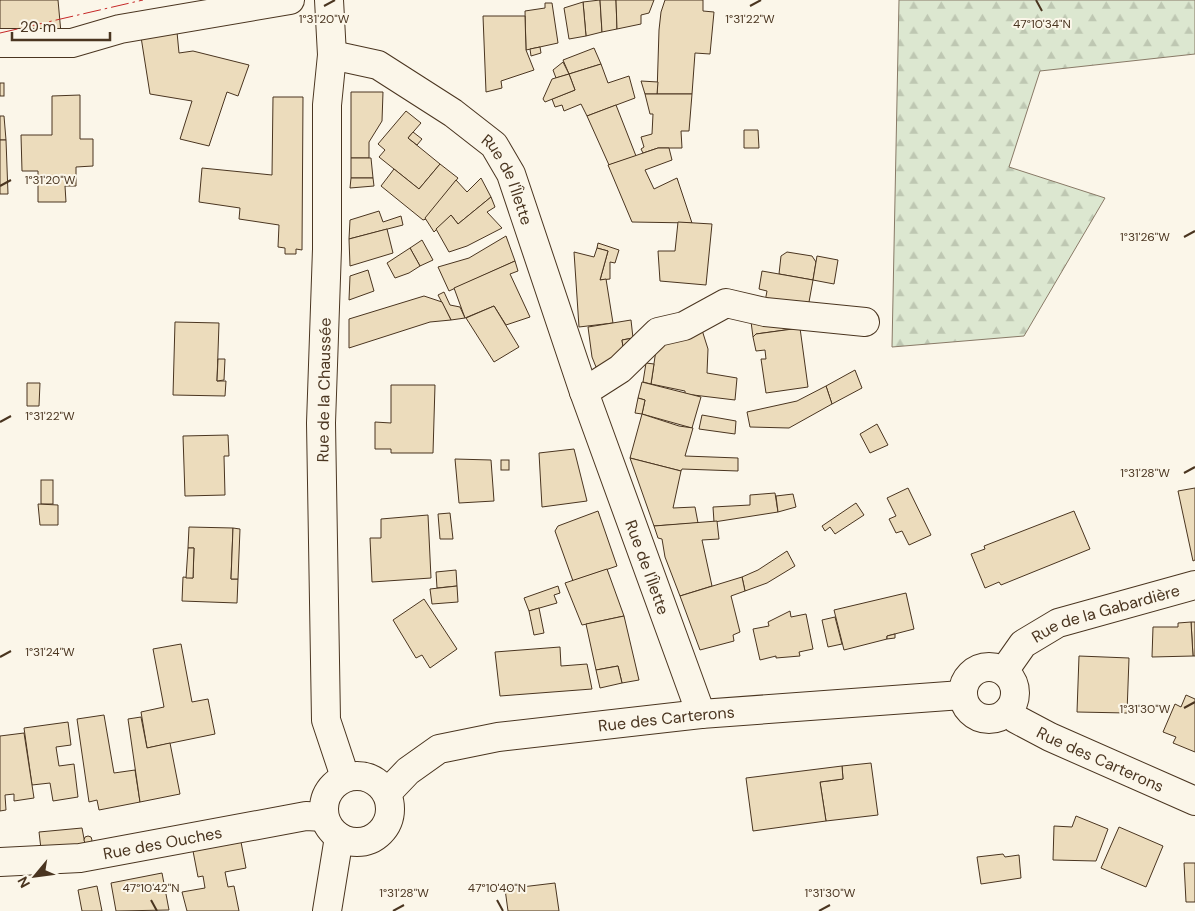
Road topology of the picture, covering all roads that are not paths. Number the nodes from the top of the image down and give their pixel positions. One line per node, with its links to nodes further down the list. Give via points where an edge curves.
1 (290, 0): 3 (street, via 120,30 72,43)
2 (329, 0): 4 (street, Rue de la Chaussée)
3 (0, 44)
4 (332, 55): 6 (street, Rue de l'Îlette, via 378,65 453,113 494,144 511,174); 12 (street, Rue de la Chaussée, via 327,105 327,250 321,423 326,720)
5 (865, 322): 6 (street, via 765,312 726,303 684,326 658,332 620,369)
6 (584, 392): 11 (street, Rue de l'Îlette)
7 (1195, 585): 8 (street, Rue de la Gabardière, via 1058,623 1024,644)
8 (1004, 671): 9 (street, via 988,666 972,672 966,679); 10 (street, via 1015,685 1016,694)
9 (962, 695): 10 (street, via 969,711 985,719 1002,716); 11 (street, Rue des Carterons)
10 (1009, 710): 14 (street, Rue des Carterons, via 1016,719 1050,737)
11 (701, 714): 13 (street, Rue des Carterons, via 498,737 439,749 408,771)
12 (345, 777): 13 (street, via 369,777); 15 (street, via 332,786 325,800)
13 (387, 793): 15 (street, via 391,807 388,822 380,833 367,841 353,842)
14 (1195, 801)
15 (332, 827): 16 (street, Rue des Ouches, via 306,816 80,858); 17 (street)
16 (0, 862)
17 (327, 911)

